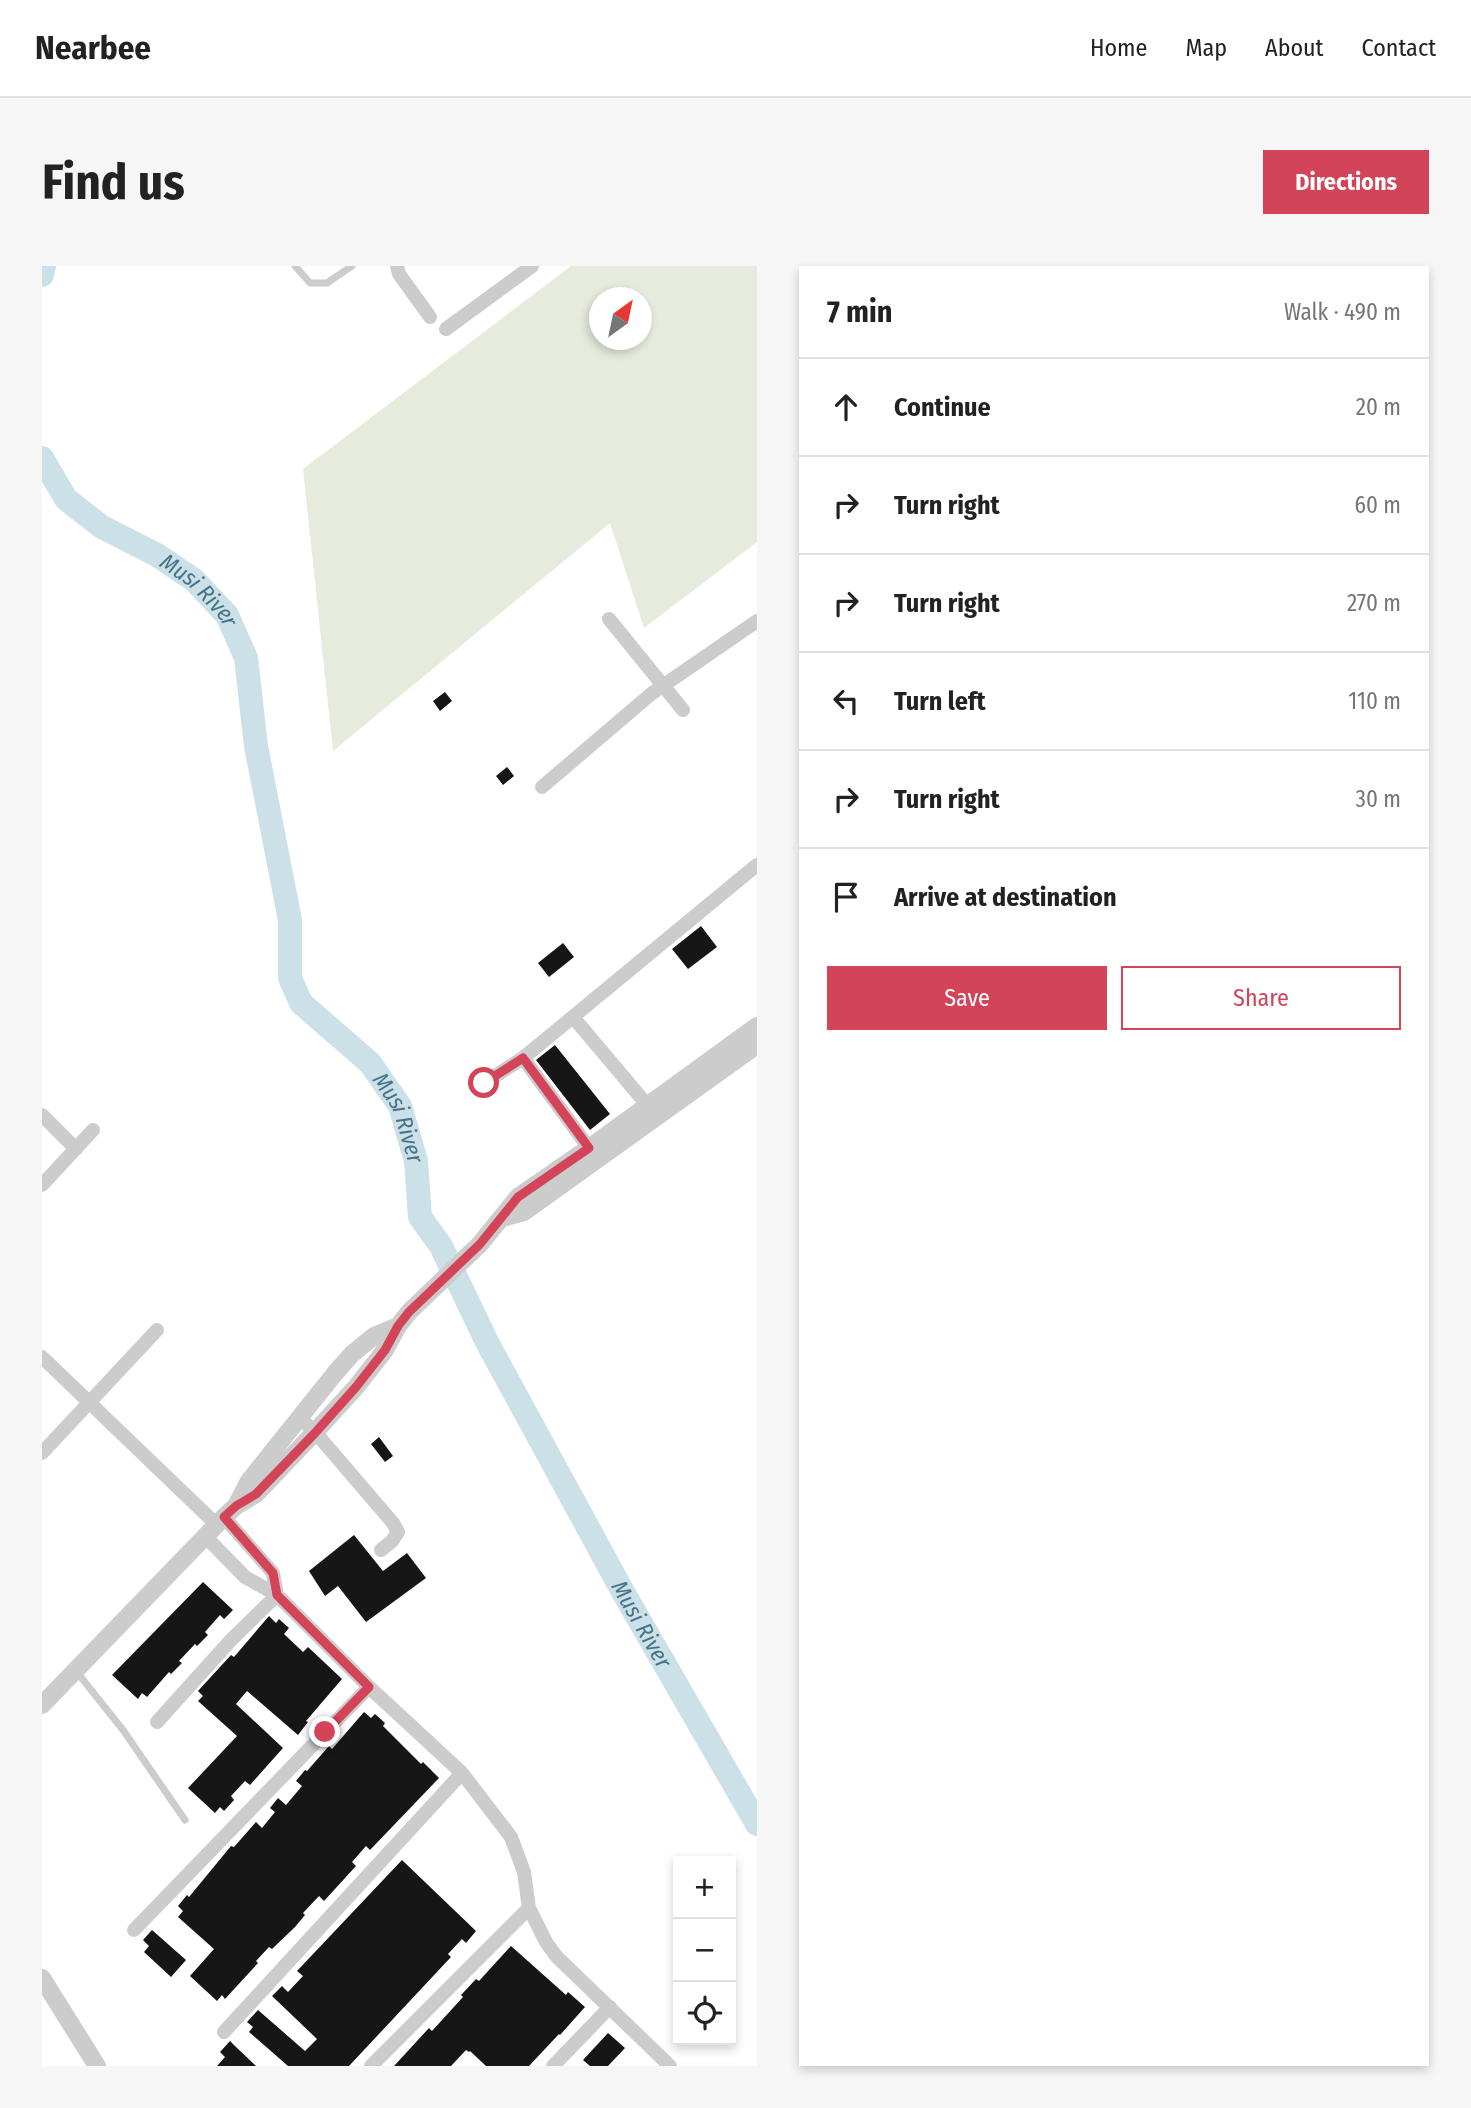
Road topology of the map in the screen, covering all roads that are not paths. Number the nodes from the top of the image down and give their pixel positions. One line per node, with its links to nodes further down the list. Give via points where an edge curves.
1 (295, 266): 2 (lane, via 310,284 318,284)
2 (352, 266)
3 (397, 266): 5 (street)
4 (532, 266): 6 (street)
5 (430, 317)
6 (446, 329)
7 (609, 618): 9 (street)
8 (757, 621): 9 (street)
9 (664, 686): 10 (street); 11 (street)
10 (683, 710)
11 (542, 787)
12 (757, 865): 13 (street)
13 (573, 1017): 15 (street); 18 (street)
14 (755, 1035): 16 (street)
15 (523, 1058): 17 (street); 21 (street)
16 (713, 1067): 18 (street); 24 (street, via 524,1212)
17 (484, 1083)
18 (648, 1106): 21 (street)
19 (42, 1115): 22 (street)
20 (93, 1130): 22 (street)
21 (589, 1148): 24 (street, via 518,1197)
22 (76, 1149): 23 (street)
23 (42, 1185)
24 (502, 1219): 25 (street)
25 (403, 1319): 29 (street, via 352,1354); 30 (street, via 385,1350)
26 (157, 1331): 28 (street)
27 (42, 1357): 28 (street)
28 (89, 1402): 31 (street); 32 (street)
29 (299, 1417): 30 (street); 32 (street)
30 (315, 1433): 32 (street, via 256,1494); 33 (street, via 393,1522 398,1532)
31 (42, 1453)
32 (221, 1521): 34 (street, via 273,1573); 34 (street, via 245,1577); 35 (street)
33 (381, 1550)
34 (277, 1595): 36 (street); 38 (street)
35 (76, 1670): 37 (street); 40 (lane)
36 (369, 1687): 39 (street); 42 (street)
37 (42, 1705)
38 (157, 1722)
39 (462, 1773): 41 (street, via 511,1837); 45 (street)
40 (185, 1820)
41 (529, 1908): 44 (street, via 556,1956); 48 (street)
42 (135, 1930)
43 (42, 1978): 47 (street)
44 (610, 2007): 46 (street); 49 (street)
45 (224, 2032)
46 (558, 2064)
47 (97, 2066)
48 (371, 2066)
49 (670, 2066)

